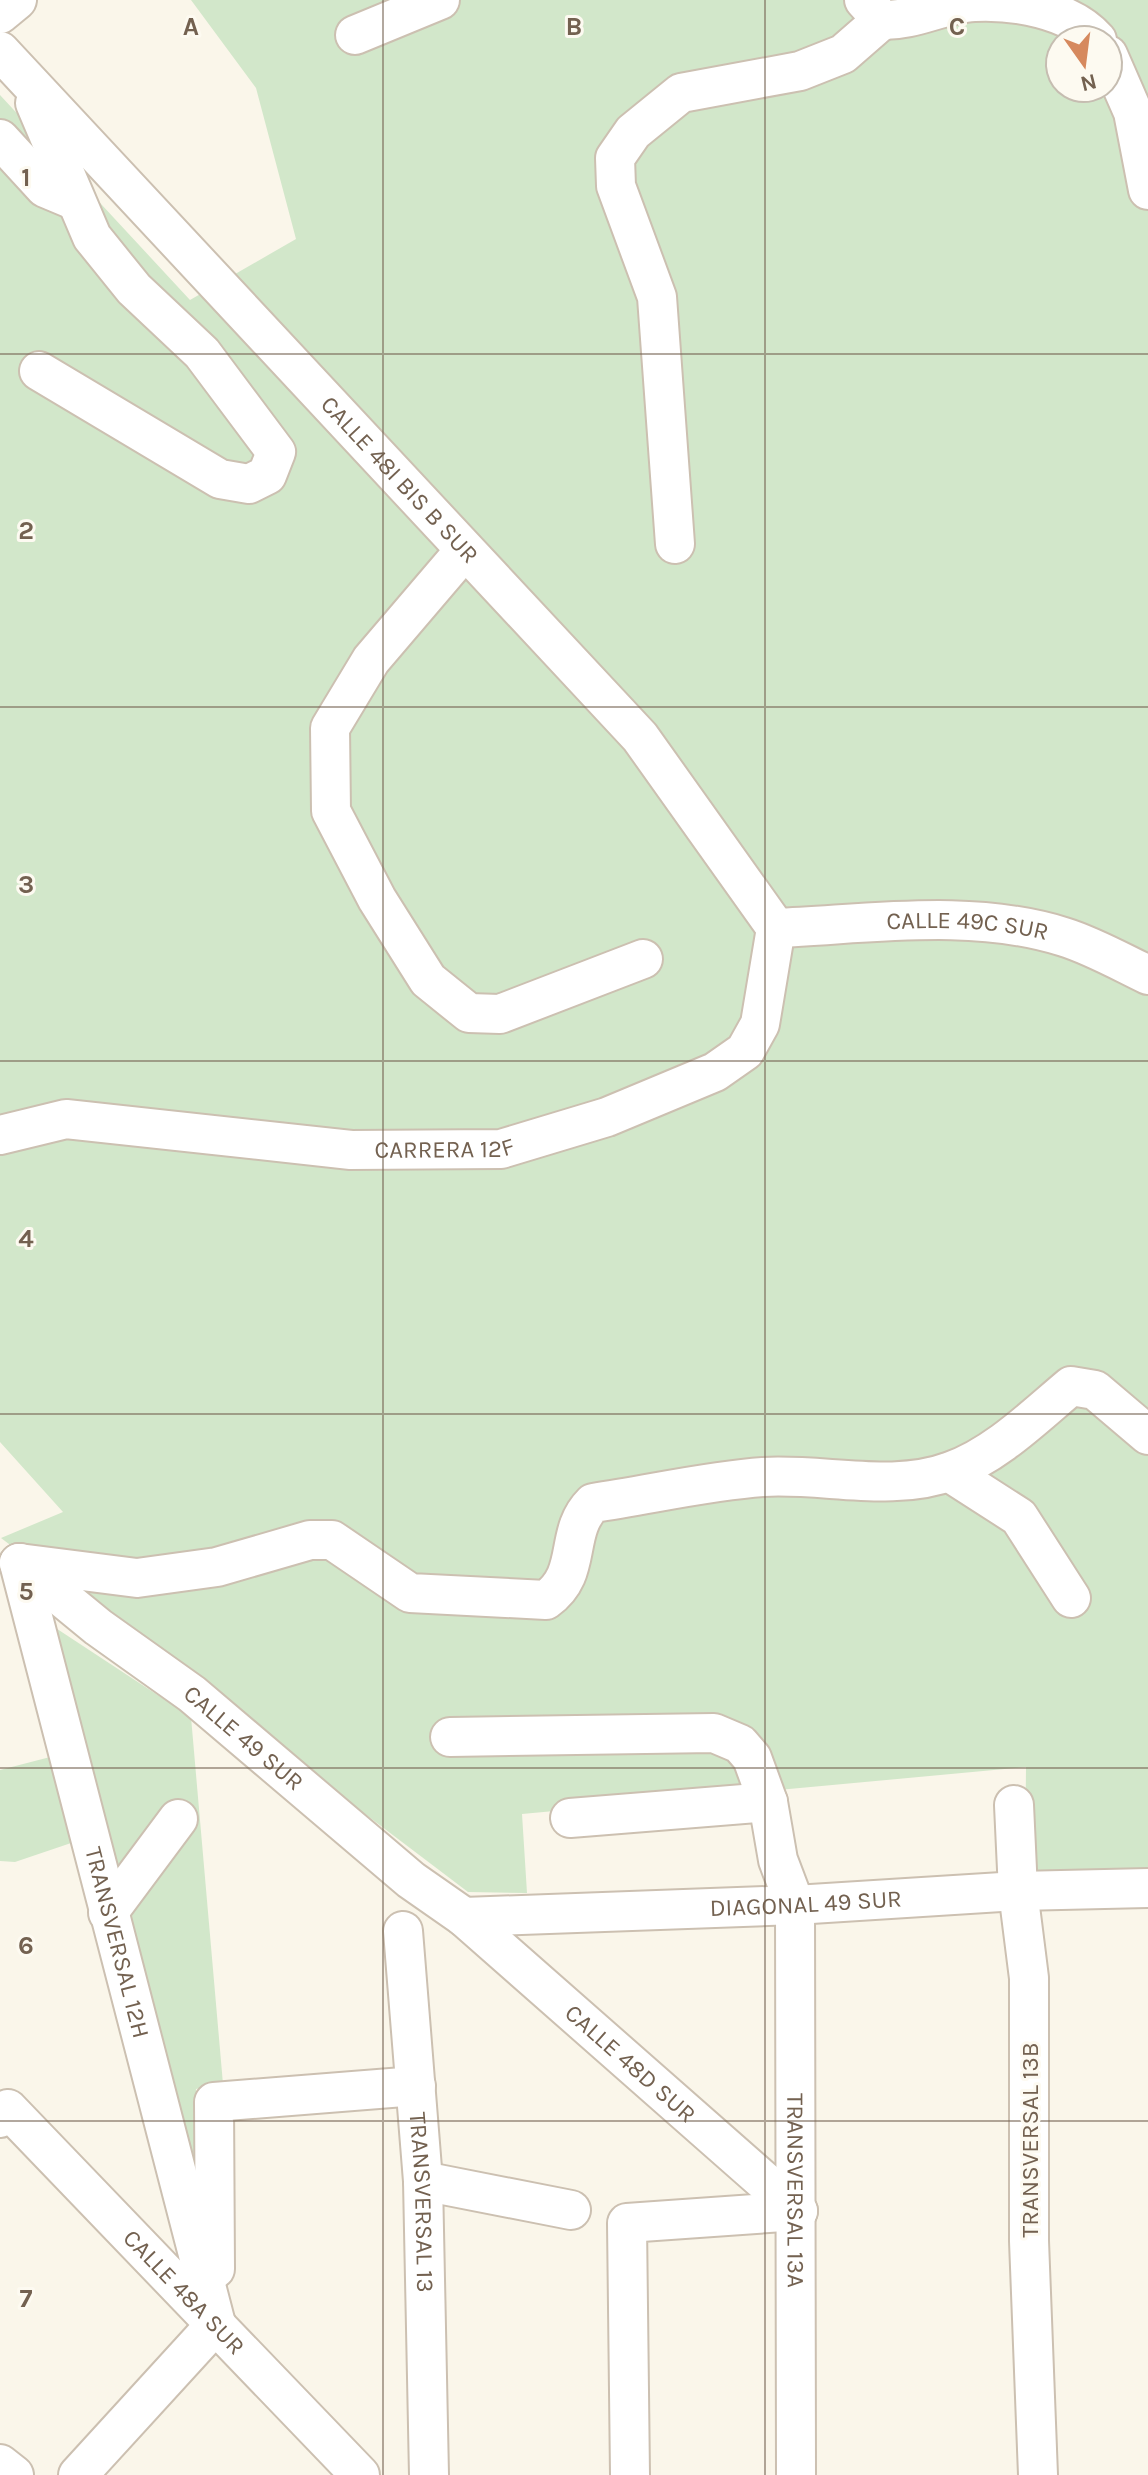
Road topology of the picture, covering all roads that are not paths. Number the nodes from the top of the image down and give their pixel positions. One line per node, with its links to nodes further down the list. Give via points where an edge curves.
1 (17, 0): 4 (street)
2 (440, 0): 6 (street)
3 (873, 10): 5 (street, via 904,21 973,2 1024,4); 14 (street, via 843,54 800,71 681,93 633,132 615,158 616,186 657,297)
4 (0, 14)
5 (1076, 24)
6 (355, 35)
7 (0, 51): 8 (street, CALLE 48I BIS B SUR)
8 (29, 85): 12 (street); 15 (street, CALLE 48I BIS B SUR)
9 (1124, 91): 11 (street)
10 (0, 139): 12 (street, via 45,188)
11 (1148, 190)
12 (76, 201): 13 (street, via 92,237 134,289 202,353 276,452 267,475 249,484 220,479)
13 (39, 371)
14 (675, 544)
15 (464, 551): 16 (street, CALLE 48I BIS B SUR, via 640,737); 17 (street, via 371,660 330,728 331,811 428,980 469,1013 500,1014)
16 (776, 928): 18 (street, CALLE 49C SUR, via 958,920 1012,925 1064,937); 19 (street, CARRERA 12F, via 760,1024 745,1051 715,1072 607,1117 501,1149 351,1150 66,1119)
17 (643, 959)
18 (1148, 975)
19 (0, 1135)
20 (1148, 1435): 21 (street, via 1095,1390 1071,1386 970,1463)
21 (949, 1472): 22 (street, via 906,1480 762,1477 593,1503 578,1521 569,1575 546,1600 410,1593 332,1540 310,1540 217,1567 137,1578); 23 (street, via 1019,1517)
22 (10, 1557): 32 (street, TRANSVERSAL 12H); 33 (street, CALLE 49 SUR, via 192,1694 411,1880)
23 (1071, 1598)
24 (450, 1737): 25 (street, via 714,1733 740,1744 752,1758)
25 (768, 1802): 27 (street); 31 (street, via 778,1860)
26 (1014, 1805): 30 (street, TRANSVERSAL 13B)
27 (570, 1818)
28 (178, 1819): 32 (street)
29 (1148, 1888): 30 (street, DIAGONAL 49 SUR)
30 (1018, 1891): 31 (street, DIAGONAL 49 SUR); 48 (street, TRANSVERSAL 13B, via 1029,1978 1029,2241)
31 (795, 1905): 33 (street, DIAGONAL 49 SUR); 39 (street, TRANSVERSAL 13A)
32 (108, 1913): 40 (street, TRANSVERSAL 12H)
33 (464, 1917): 39 (street, CALLE 48D SUR)
34 (403, 1931): 35 (street, TRANSVERSAL 13)
35 (416, 2086): 37 (street, TRANSVERSAL 13); 40 (street, via 214,2102)
36 (4, 2114): 40 (street, CALLE 48A SUR)
37 (423, 2181): 38 (street); 45 (street, TRANSVERSAL 13)
38 (571, 2210)
39 (798, 2211): 46 (street, via 627,2223); 47 (street, TRANSVERSAL 13A)
40 (216, 2324): 43 (street); 44 (street, CALLE 48A SUR)
41 (0, 2464): 42 (street)
42 (14, 2475)
43 (78, 2475)
44 (360, 2475)
45 (429, 2475)
46 (630, 2475)
47 (796, 2475)
48 (1038, 2475)

